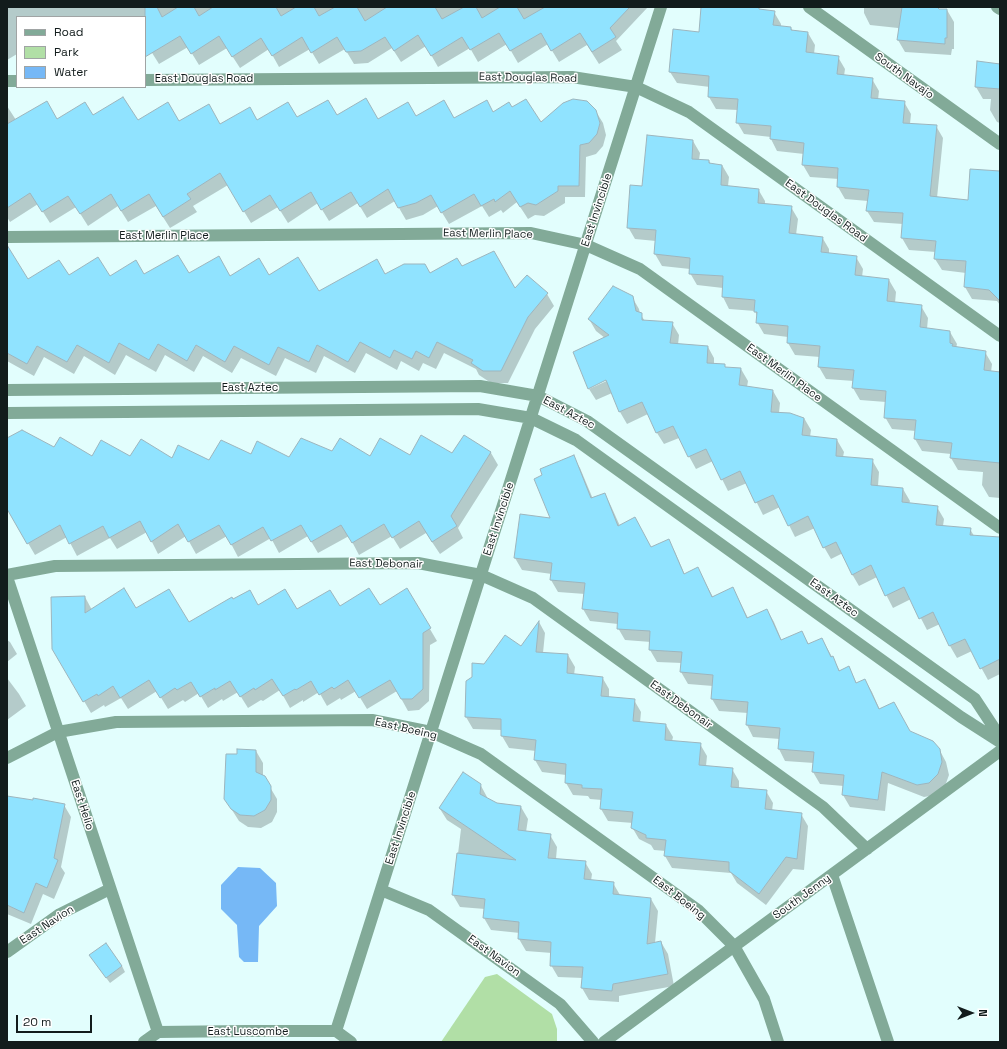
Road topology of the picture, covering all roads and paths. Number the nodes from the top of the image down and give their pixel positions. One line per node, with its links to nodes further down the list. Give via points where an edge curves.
1 (661, 7): 6 (lane, East Invincible)
2 (809, 7): 7 (lane, South Navajo)
3 (998, 7): 4 (lane)
4 (1000, 9)
5 (146, 80): 6 (lane, East Douglas Road, via 572,77)
6 (636, 87): 9 (lane, East Invincible); 10 (lane, East Douglas Road, via 689,112)
7 (1000, 144)
8 (7, 237): 9 (lane, East Merlin Place, via 531,233)
9 (586, 245): 12 (lane, East Invincible); 15 (lane, East Merlin Place, via 640,269)
10 (1000, 336)
11 (7, 390): 12 (lane, East Aztec, via 480,386)
12 (538, 396): 14 (lane, East Invincible); 20 (lane, East Aztec, via 587,421 975,699)
13 (7, 413): 14 (lane, East Aztec, via 478,409)
14 (530, 418): 16 (lane, East Invincible); 21 (lane, East Aztec, via 576,440 960,717)
15 (1000, 528)
16 (481, 575): 17 (lane, East Debonair, via 418,563 55,566); 19 (lane, East Invincible); 24 (lane, East Debonair, via 534,598 823,807)
17 (7, 576): 18 (lane, East Helio)
18 (58, 732): 19 (lane, East Boeing, via 116,722 372,720); 23 (lane, East Boeing); 26 (lane, East Helio)
19 (431, 732): 27 (lane, East Invincible); 28 (lane, East Boeing, via 481,754 698,910)
20 (1000, 736)
21 (1000, 742)
22 (1000, 751): 24 (lane, South Jenny)
23 (7, 758)
24 (867, 849): 25 (lane, South Jenny)
25 (832, 875): 28 (lane, South Jenny); 37 (lane)
26 (110, 889): 29 (lane, East Navion, via 60,914); 30 (lane, East Helio)
27 (381, 890): 31 (lane, East Invincible); 34 (lane, East Navion, via 429,910 560,1004)
28 (734, 946): 35 (lane, South Jenny); 36 (lane, East Boeing, via 764,999)
29 (7, 952)
30 (158, 1032): 31 (lane, East Luscombe); 32 (lane)
31 (336, 1032): 33 (lane)
32 (144, 1042)
33 (351, 1042)
34 (593, 1042)
35 (604, 1042)
36 (778, 1042)
37 (888, 1042)

